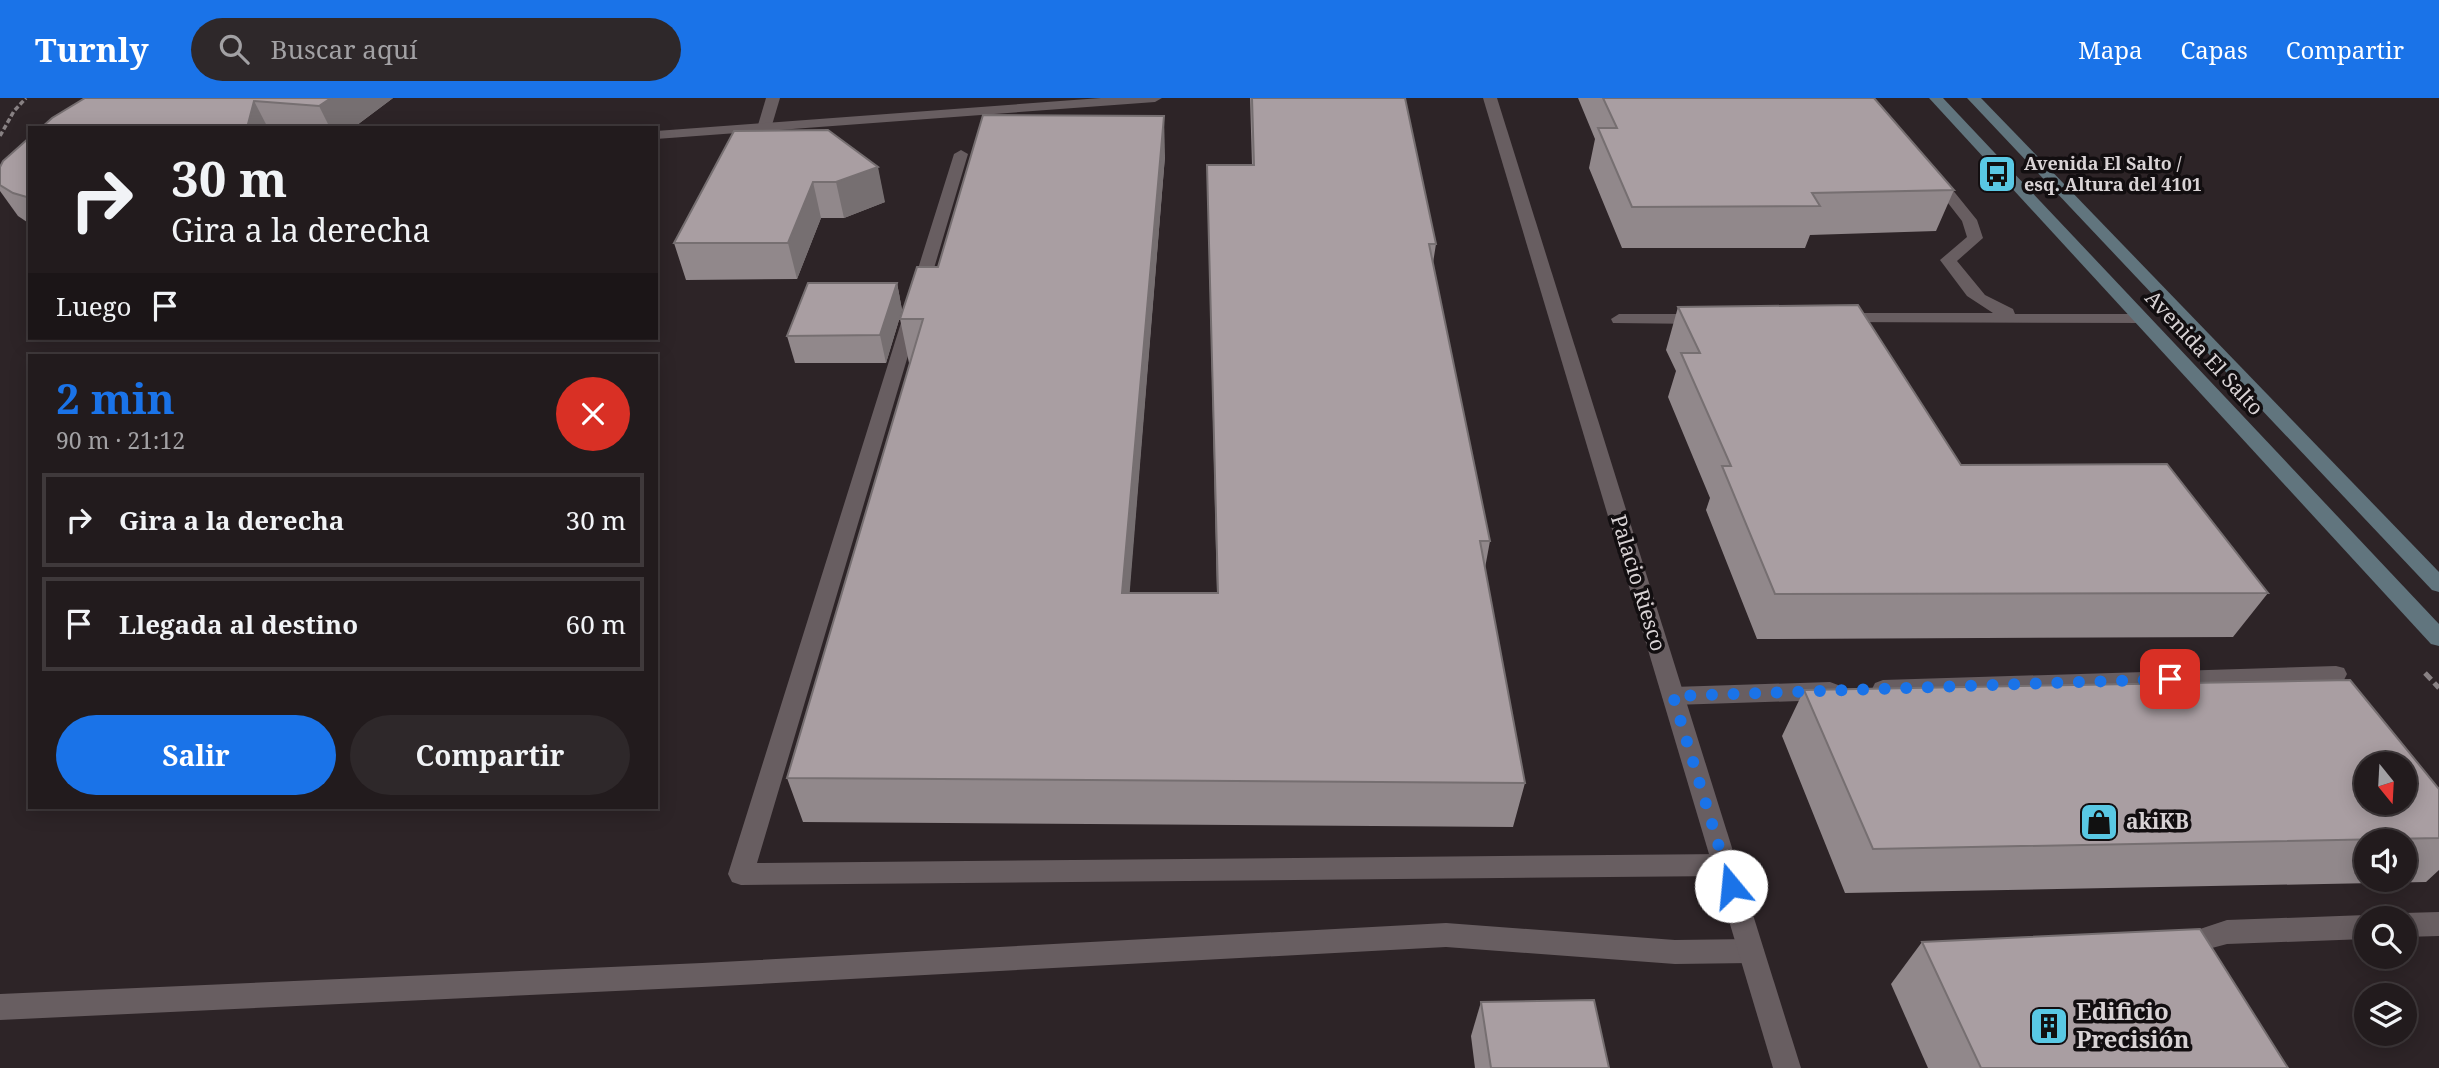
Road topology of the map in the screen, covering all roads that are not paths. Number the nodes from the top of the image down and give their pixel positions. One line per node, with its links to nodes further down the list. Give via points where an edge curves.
1 (773, 98): 6 (street)
2 (1155, 98): 6 (street)
3 (1490, 98): 18 (street, Palacio Riesco)
4 (1936, 98): 14 (main road, Avenida El Salto)
5 (1974, 98): 15 (main road, Avenida El Salto)
6 (765, 125): 7 (street)
7 (658, 135)
8 (961, 154): 19 (street, via 741,874)
9 (1925, 166): 11 (street, via 1969,220 1975,238 1948,260 1987,307)
10 (1828, 318): 11 (street)
11 (2023, 318): 14 (street)
12 (1619, 319): 13 (street)
13 (1716, 319)
14 (2141, 319): 16 (main road, Avenida El Salto)
15 (2439, 585)
16 (2439, 638)
17 (2336, 674): 18 (street)
18 (1673, 696): 19 (street, Palacio Riesco)
19 (1724, 865): 23 (street, Palacio Riesco)
20 (2439, 924): 21 (street)
21 (2417, 925)
22 (2354, 927): 24 (street, via 2227,932 2197,942 2202,967)
23 (1751, 951): 25 (street, via 1675,952 1446,936); 26 (street, Palacio Riesco)
24 (2210, 979)
25 (0, 1007)
26 (1787, 1068)

